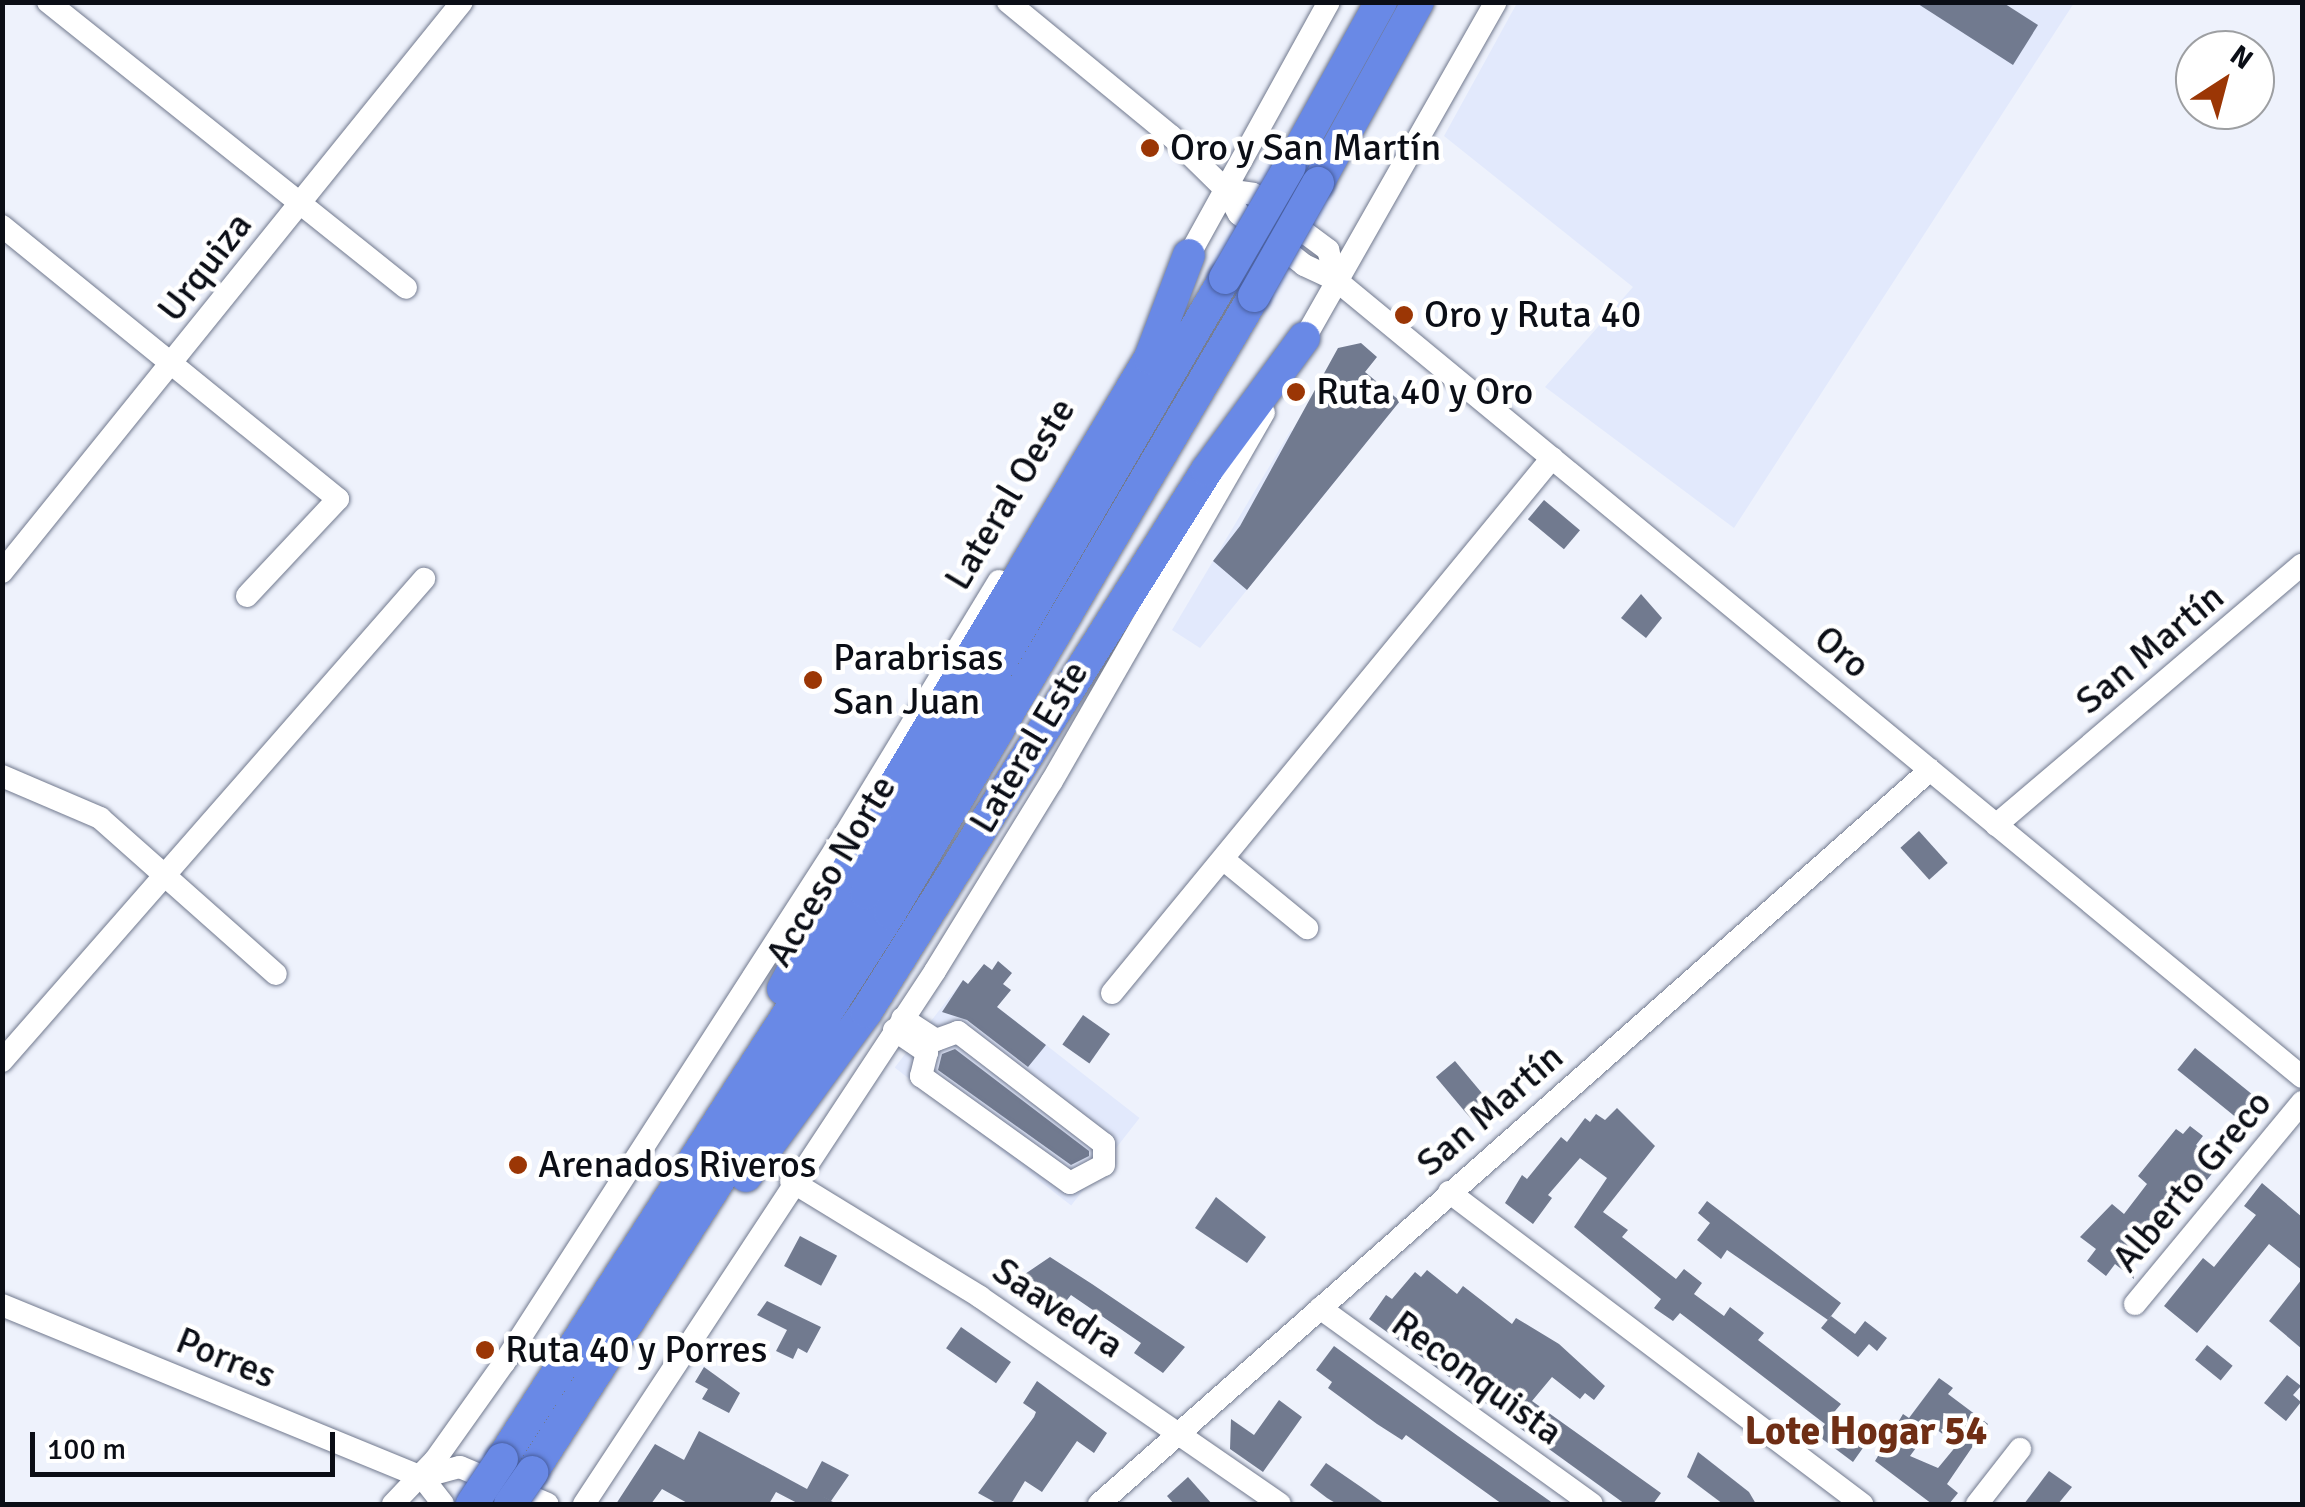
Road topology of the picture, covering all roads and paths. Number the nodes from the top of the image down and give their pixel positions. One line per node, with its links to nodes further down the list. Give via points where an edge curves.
1 (48, 2): 9 (street)
2 (462, 2): 9 (street, Urquiza)
3 (1008, 2): 8 (street, Oro)
4 (1329, 2): 8 (street, Lateral Oeste)
5 (1382, 2): 35 (highway, Acceso Norte, bridge, via 866,893)
6 (1418, 2): 39 (highway, Acceso Norte, bridge, via 1254,296 890,912)
7 (1496, 2): 12 (street, Lateral Este)
8 (1226, 190): 11 (street, Lateral Oeste); 12 (street, Oro, via 1240,214)
9 (301, 201): 13 (street); 15 (street, Urquiza)
10 (2, 226): 15 (street)
11 (1189, 255): 35 (highway, via 1150,358 884,803); 43 (street, Lateral Oeste, via 1084,444 845,834)
12 (1336, 280): 14 (street, Lateral Este); 16 (street, Oro)
13 (406, 288)
14 (1304, 338): 29 (street, Lateral Este, via 1052,781); 39 (highway, via 1207,470 866,1012)
15 (176, 362): 18 (street, Urquiza); 20 (street, via 338,499)
16 (1552, 458): 21 (street, Oro); 24 (street)
17 (2302, 565): 23 (street, San Martín)
18 (2, 572)
19 (424, 579): 25 (street)
20 (247, 596)
21 (1930, 770): 23 (street, Oro); 34 (street, San Martín)
22 (2, 776): 25 (street, via 84,806)
23 (1996, 825): 31 (street, Oro)
24 (1222, 859): 26 (street); 28 (street)
25 (165, 876): 27 (street); 30 (street)
26 (1307, 928)
27 (276, 974)
28 (1112, 993)
29 (898, 1024): 29 (street, via 928,1052 921,1076 1070,1184 1104,1165 1104,1144 958,1032 936,1040); 33 (street, Lateral Este)
30 (2, 1061)
31 (2302, 1078)
32 (2302, 1102): 36 (street, Alberto Greco)
33 (791, 1181): 40 (street, Saavedra, via 980,1297); 49 (street, Lateral Este)
34 (1450, 1192): 38 (street, San Martín); 53 (street)
35 (652, 1228): 42 (highway, Acceso Norte)
36 (2135, 1304)
37 (2, 1305): 43 (street, Porres)
38 (1320, 1308): 40 (street, San Martín); 52 (street, Reconquista)
39 (621, 1338): 42 (highway, Acceso Norte)
40 (1181, 1433): 50 (street, San Martín); 51 (street, Saavedra)
41 (2020, 1449): 54 (street)
42 (517, 1465): 46 (highway, Acceso Norte, bridge); 47 (highway, Acceso Norte, bridge)
43 (422, 1477): 44 (street, Lateral Oeste); 45 (street, Porres); 48 (street, Porres, via 460,1467)
44 (392, 1504)
45 (443, 1504)
46 (472, 1504)
47 (510, 1504)
48 (548, 1504)
49 (584, 1504)
50 (1099, 1504)
51 (1280, 1504)
52 (1592, 1504)
53 (1862, 1504)
54 (1977, 1504)

